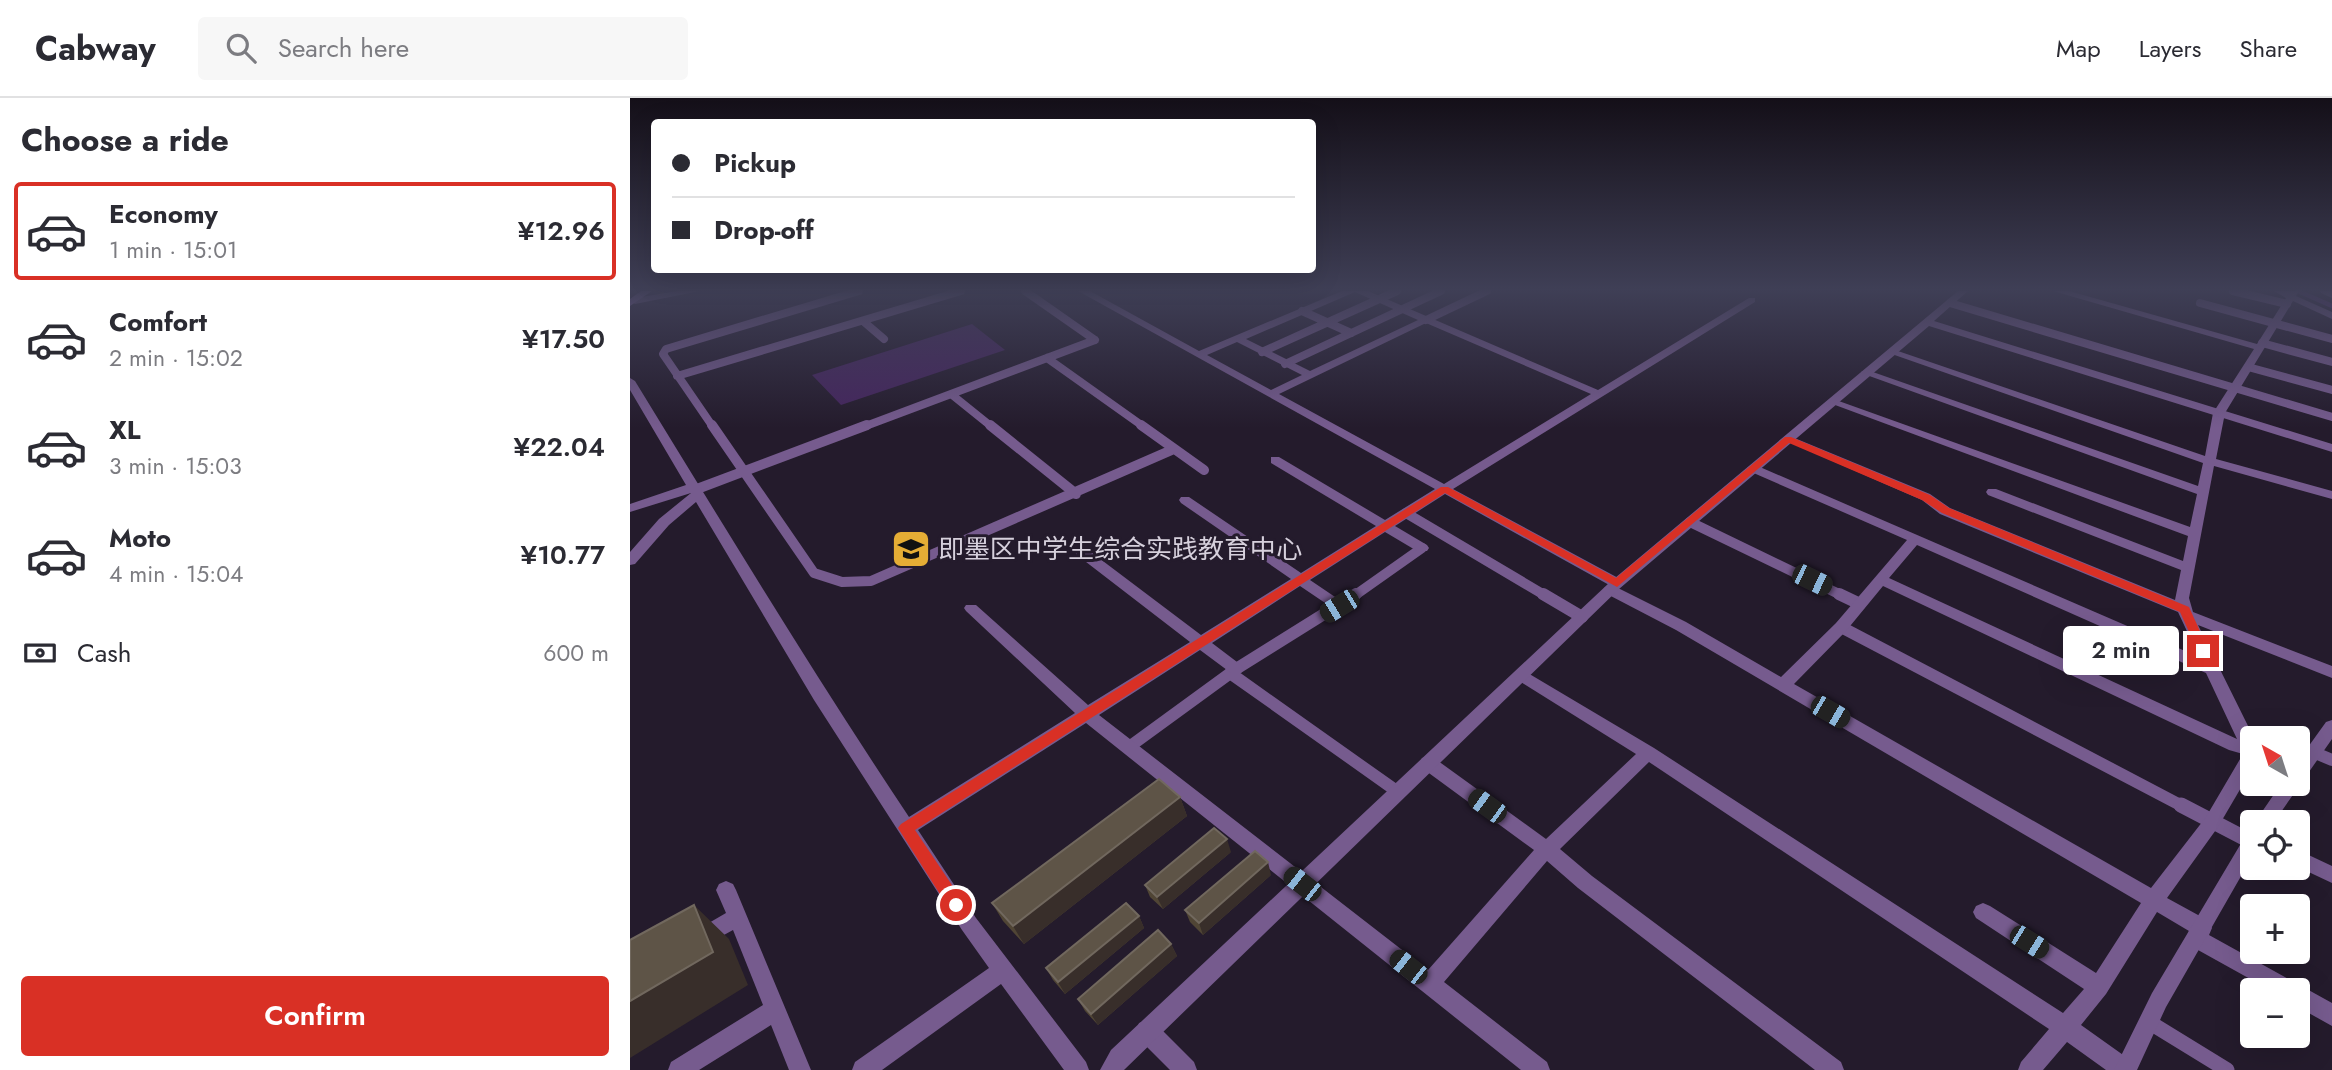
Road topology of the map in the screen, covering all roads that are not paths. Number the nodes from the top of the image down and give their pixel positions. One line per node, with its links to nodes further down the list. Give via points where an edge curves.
1 (703, 336): 29 (lane, via 666,349 663,354)
2 (811, 336): 29 (lane)
3 (881, 336): 18 (lane)
4 (1090, 336): 23 (lane, via 1095,340)
5 (1164, 336): 22 (street)
6 (1241, 336): 17 (street)
7 (1297, 336): 20 (lane)
8 (1344, 336): 25 (lane)
9 (1390, 336): 28 (street)
10 (1464, 336): 35 (street)
11 (1693, 336): 35 (street)
12 (1910, 336): 21 (street)
13 (1973, 336): 37 (street)
14 (2059, 336): 31 (lane)
15 (2228, 336): 19 (street)
16 (2266, 336): 19 (street)
17 (1237, 338): 20 (street); 22 (street)
18 (884, 339)
19 (2261, 345): 24 (lane); 26 (street)
20 (1262, 352): 25 (street)
21 (1891, 352): 27 (street); 43 (street)
22 (1198, 355): 34 (street)
23 (1047, 358): 33 (lane); 41 (lane)
24 (2332, 362)
25 (1285, 364): 28 (street)
26 (2248, 367): 31 (street); 32 (lane)
27 (1866, 373): 36 (street); 50 (street)
28 (1308, 374): 34 (street)
29 (677, 376): 46 (lane)
30 (630, 381): 47 (street)
31 (2234, 390): 37 (street); 38 (lane)
32 (2332, 390)
33 (951, 394): 46 (lane); 51 (lane)
34 (1270, 394): 48 (street)
35 (1599, 394): 48 (street)
36 (1832, 402): 39 (street); 58 (street)
37 (2219, 413): 40 (street); 43 (street)
38 (2332, 417)
39 (1788, 439): 44 (street); 70 (street)
40 (2332, 448)
41 (1174, 449): 45 (lane); 51 (lane)
42 (1275, 460): 57 (street)
43 (2209, 461): 50 (street); 52 (street)
44 (1754, 468): 56 (street); 59 (street)
45 (1204, 470)
46 (742, 472): 47 (lane); 51 (lane, via 814,573 858,584)
47 (697, 489): 54 (street); 62 (street); 91 (street, via 820,696)
48 (1444, 489): 55 (street); 66 (street)
49 (1992, 492): 63 (street)
50 (2203, 492): 58 (street)
51 (1076, 494)
52 (2332, 495)
53 (1185, 499): 64 (street)
54 (630, 508)
55 (1406, 513): 57 (street); 71 (lane)
56 (1690, 522): 66 (street); 67 (lane)
57 (1386, 526): 60 (street); 64 (street)
58 (2195, 534): 63 (street)
59 (1914, 540): 65 (street); 74 (street)
60 (1422, 548): 68 (lane)
61 (1082, 552): 73 (street)
62 (630, 561)
63 (2188, 568): 70 (street, via 2182,598)
64 (1301, 580): 68 (street); 73 (street)
65 (1881, 580): 67 (street); 83 (street)
66 (1613, 587): 71 (street); 78 (street)
67 (1860, 604): 72 (street)
68 (1339, 606): 75 (lane)
69 (971, 608): 79 (street)
70 (2186, 612): 74 (street); 76 (street)
71 (1582, 617): 77 (street)
72 (1841, 627): 78 (street); 92 (lane)
73 (1202, 643): 75 (street); 79 (street)
74 (2212, 668): 81 (street)
75 (1233, 671): 82 (lane); 89 (lane)
76 (2332, 672)
77 (1521, 675): 85 (street); 88 (street)
78 (1783, 685): 98 (street)
79 (1088, 715): 82 (street); 91 (street)
80 (2332, 726): 84 (street)
81 (2240, 727)
82 (1129, 747): 96 (street)
83 (2240, 747)
84 (2313, 752): 86 (street); 87 (lane)
85 (1648, 753): 93 (street); 111 (street)
86 (2310, 756)
87 (2332, 760)
88 (1428, 764): 89 (street); 93 (street)
89 (1398, 792): 96 (street)
90 (2242, 796): 92 (street)
91 (906, 828): 103 (street)
92 (2235, 833): 98 (street); 101 (street)
93 (1546, 849): 105 (street); 120 (street)
94 (2310, 865): 95 (street)
95 (2332, 875)
96 (1302, 884): 105 (street); 112 (street)
97 (726, 890): 100 (street)
98 (2159, 903): 101 (street); 106 (street)
99 (1983, 912): 106 (street)
100 (737, 916): 102 (street); 108 (street)
101 (2199, 933): 104 (street); 110 (street)
102 (689, 946)
103 (1003, 970): 115 (street); 116 (street)
104 (2270, 978)
105 (1429, 984): 119 (street)
106 (2099, 987): 111 (street)
107 (2310, 1002): 109 (street)
108 (775, 1010): 113 (street); 114 (street)
109 (2332, 1015)
110 (2149, 1022): 122 (street); 123 (lane)
111 (2065, 1027): 121 (street); 122 (street)
112 (1147, 1031): 117 (street); 118 (street)
113 (680, 1070)
114 (800, 1070)
115 (863, 1070)
116 (1078, 1070)
117 (1111, 1070)
118 (1186, 1070)
119 (1539, 1070)
120 (1833, 1070)
121 (2029, 1070)
122 (2125, 1070)
123 (2227, 1070)

